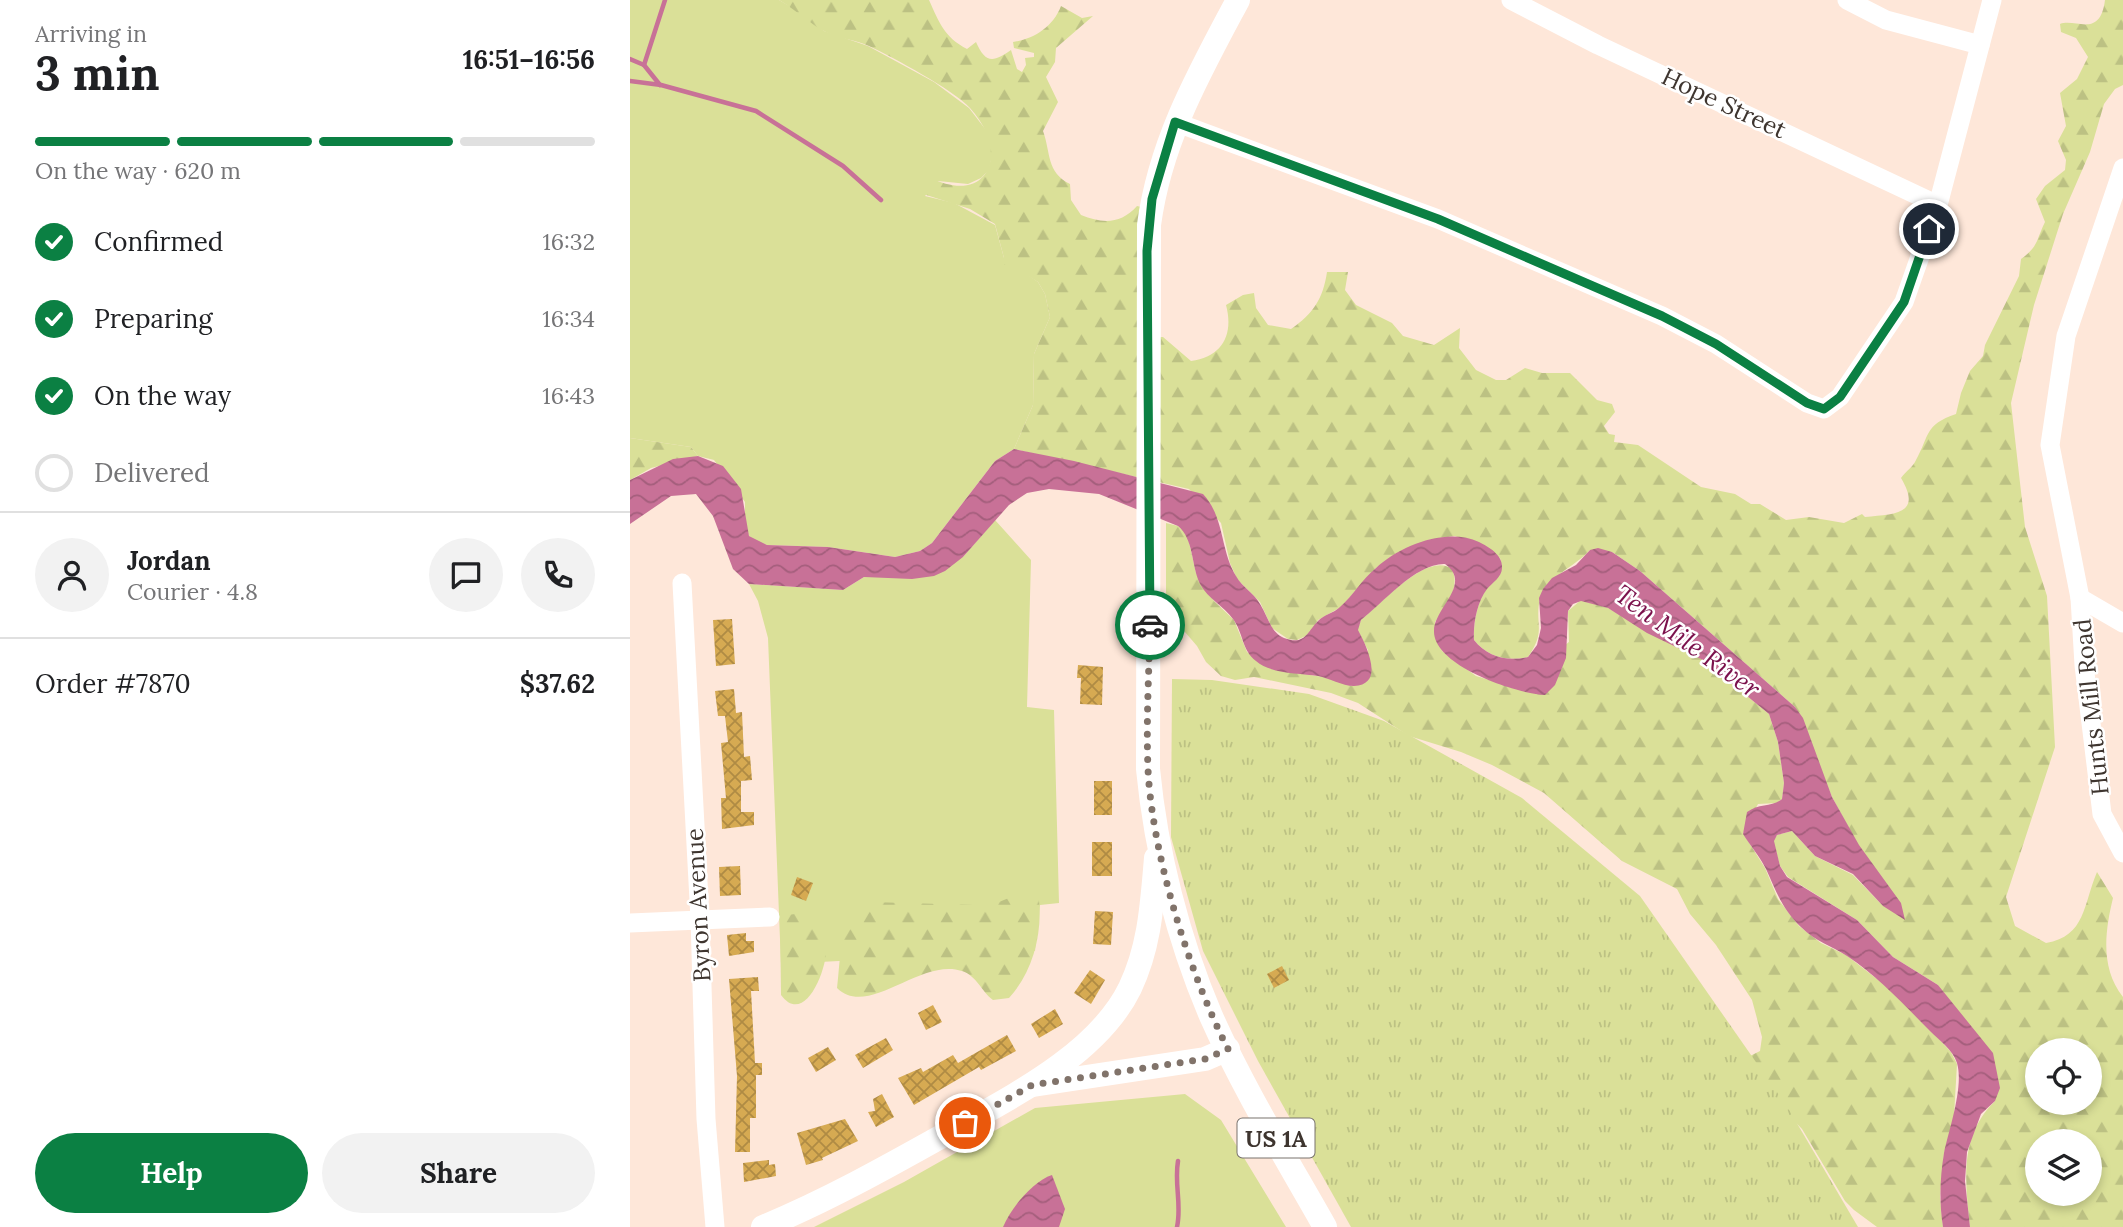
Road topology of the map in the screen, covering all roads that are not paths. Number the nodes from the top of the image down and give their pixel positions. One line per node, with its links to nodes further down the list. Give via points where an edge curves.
1 (1238, 0): 6 (main road, US 1A)
2 (1511, 0): 8 (street, Hope Street)
3 (1847, 0): 5 (street, via 1885,20)
4 (1992, 0): 5 (street)
5 (1980, 45): 8 (street)
6 (1175, 122): 8 (street, via 1438,219 1662,316 1824,409 1840,397 1904,302); 12 (main road, US 1A, via 1157,177 1149,225 1148,769)
7 (2123, 168): 10 (street, Hunts Mill Road, via 2066,336 2051,419 2050,445)
8 (1938, 205)
9 (682, 583): 15 (street, Byron Avenue)
10 (2080, 598): 11 (street, Hunts Mill Road); 13 (street, Hunts Mill Road, via 2102,814)
11 (2123, 623)
12 (1157, 842): 17 (main road, US 1A, via 1200,990); 18 (main road, via 1150,932 1129,990 1110,1018)
13 (2123, 853)
14 (770, 917): 15 (street)
15 (700, 919): 16 (street); 19 (street, Byron Avenue, via 706,1119)
16 (630, 923)
17 (1228, 1049): 18 (main road, via 1205,1059); 21 (main road, US 1A)
18 (1032, 1085): 20 (main road, via 877,1173)
19 (715, 1227)
20 (763, 1227)
21 (1325, 1227)

